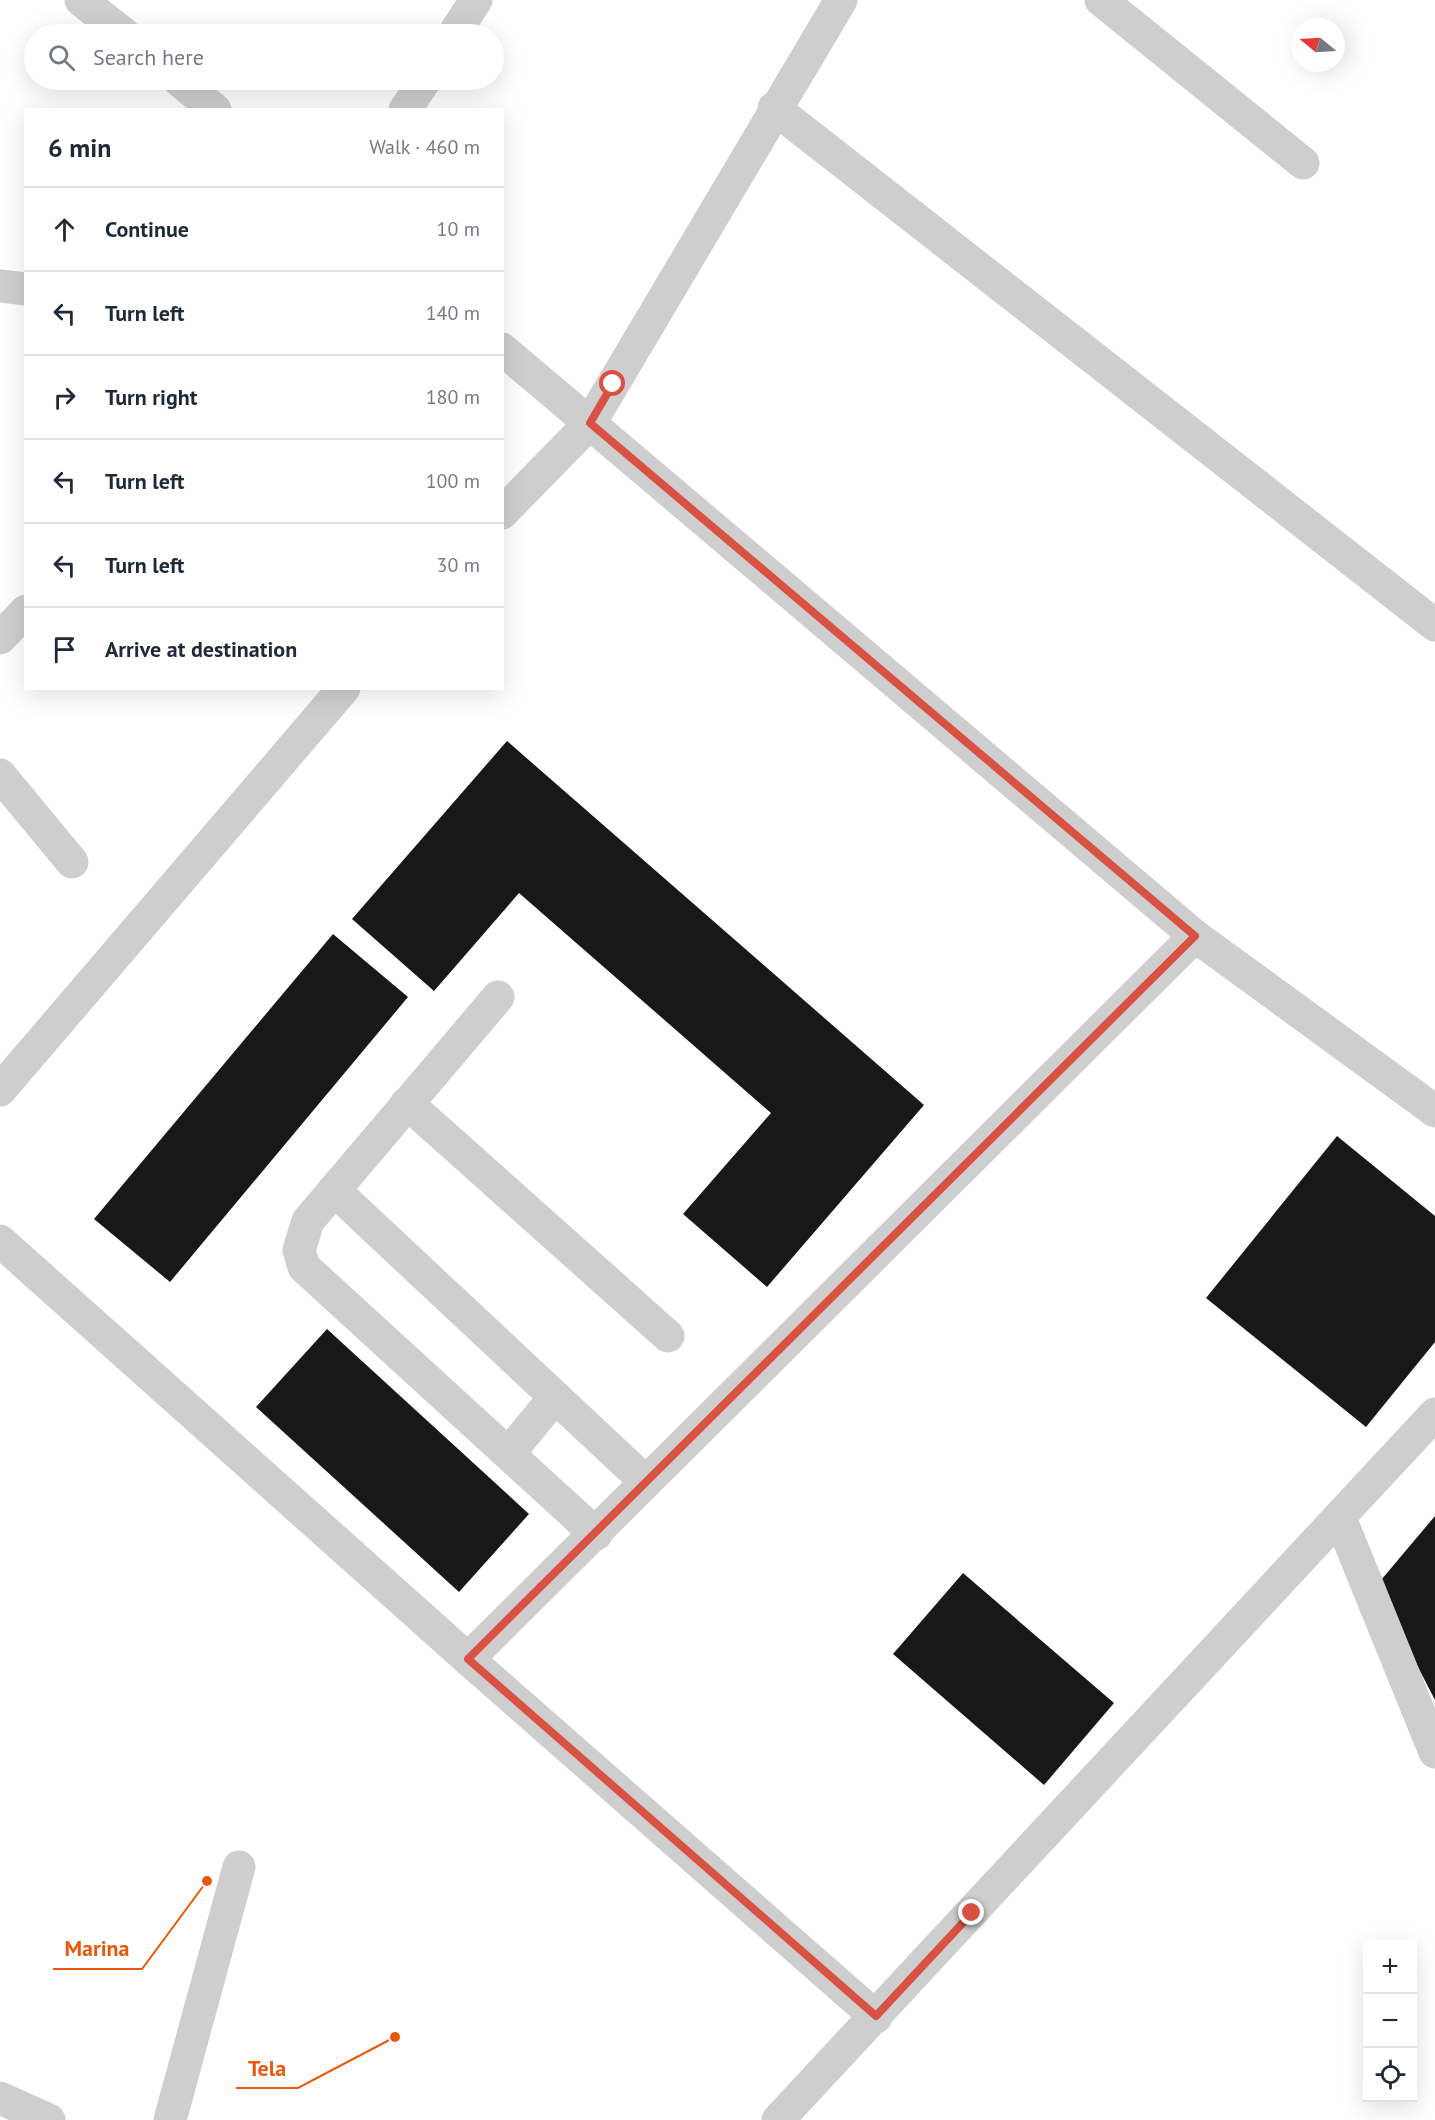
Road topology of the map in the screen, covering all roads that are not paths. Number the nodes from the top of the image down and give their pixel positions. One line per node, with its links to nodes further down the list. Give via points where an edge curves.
1 (81, 0): 5 (street)
2 (476, 0): 6 (street)
3 (841, 0): 11 (street)
4 (1101, 0): 12 (street)
5 (111, 24)
6 (460, 24)
7 (191, 90): 9 (street)
8 (418, 90): 10 (street)
9 (213, 108)
10 (406, 108)
11 (774, 108): 16 (street); 19 (street)
12 (1303, 163)
13 (0, 286): 14 (street)
14 (24, 289)
15 (504, 351): 16 (street)
16 (590, 423): 17 (street); 24 (street)
17 (504, 511)
18 (24, 613): 20 (street)
19 (1435, 625)
20 (0, 638)
21 (342, 690): 26 (street)
22 (0, 775): 23 (street)
23 (72, 862)
24 (1195, 936): 28 (street); 35 (street)
25 (498, 997): 27 (street)
26 (0, 1090)
27 (407, 1103): 29 (street); 31 (street)
28 (1435, 1112)
29 (334, 1190): 32 (street); 34 (street, via 308,1221 299,1251 304,1267)
30 (0, 1241): 38 (street)
31 (668, 1336)
32 (555, 1397): 34 (street); 35 (street)
33 (1435, 1414): 36 (street)
34 (509, 1453): 37 (street)
35 (646, 1482): 37 (street)
36 (1340, 1518): 39 (street); 41 (street)
37 (596, 1534): 38 (street)
38 (468, 1659): 41 (street)
39 (1435, 1752)
40 (239, 1867): 44 (street)
41 (876, 2016): 45 (street)
42 (0, 2098): 43 (street)
43 (49, 2120)
44 (170, 2120)
45 (778, 2120)

